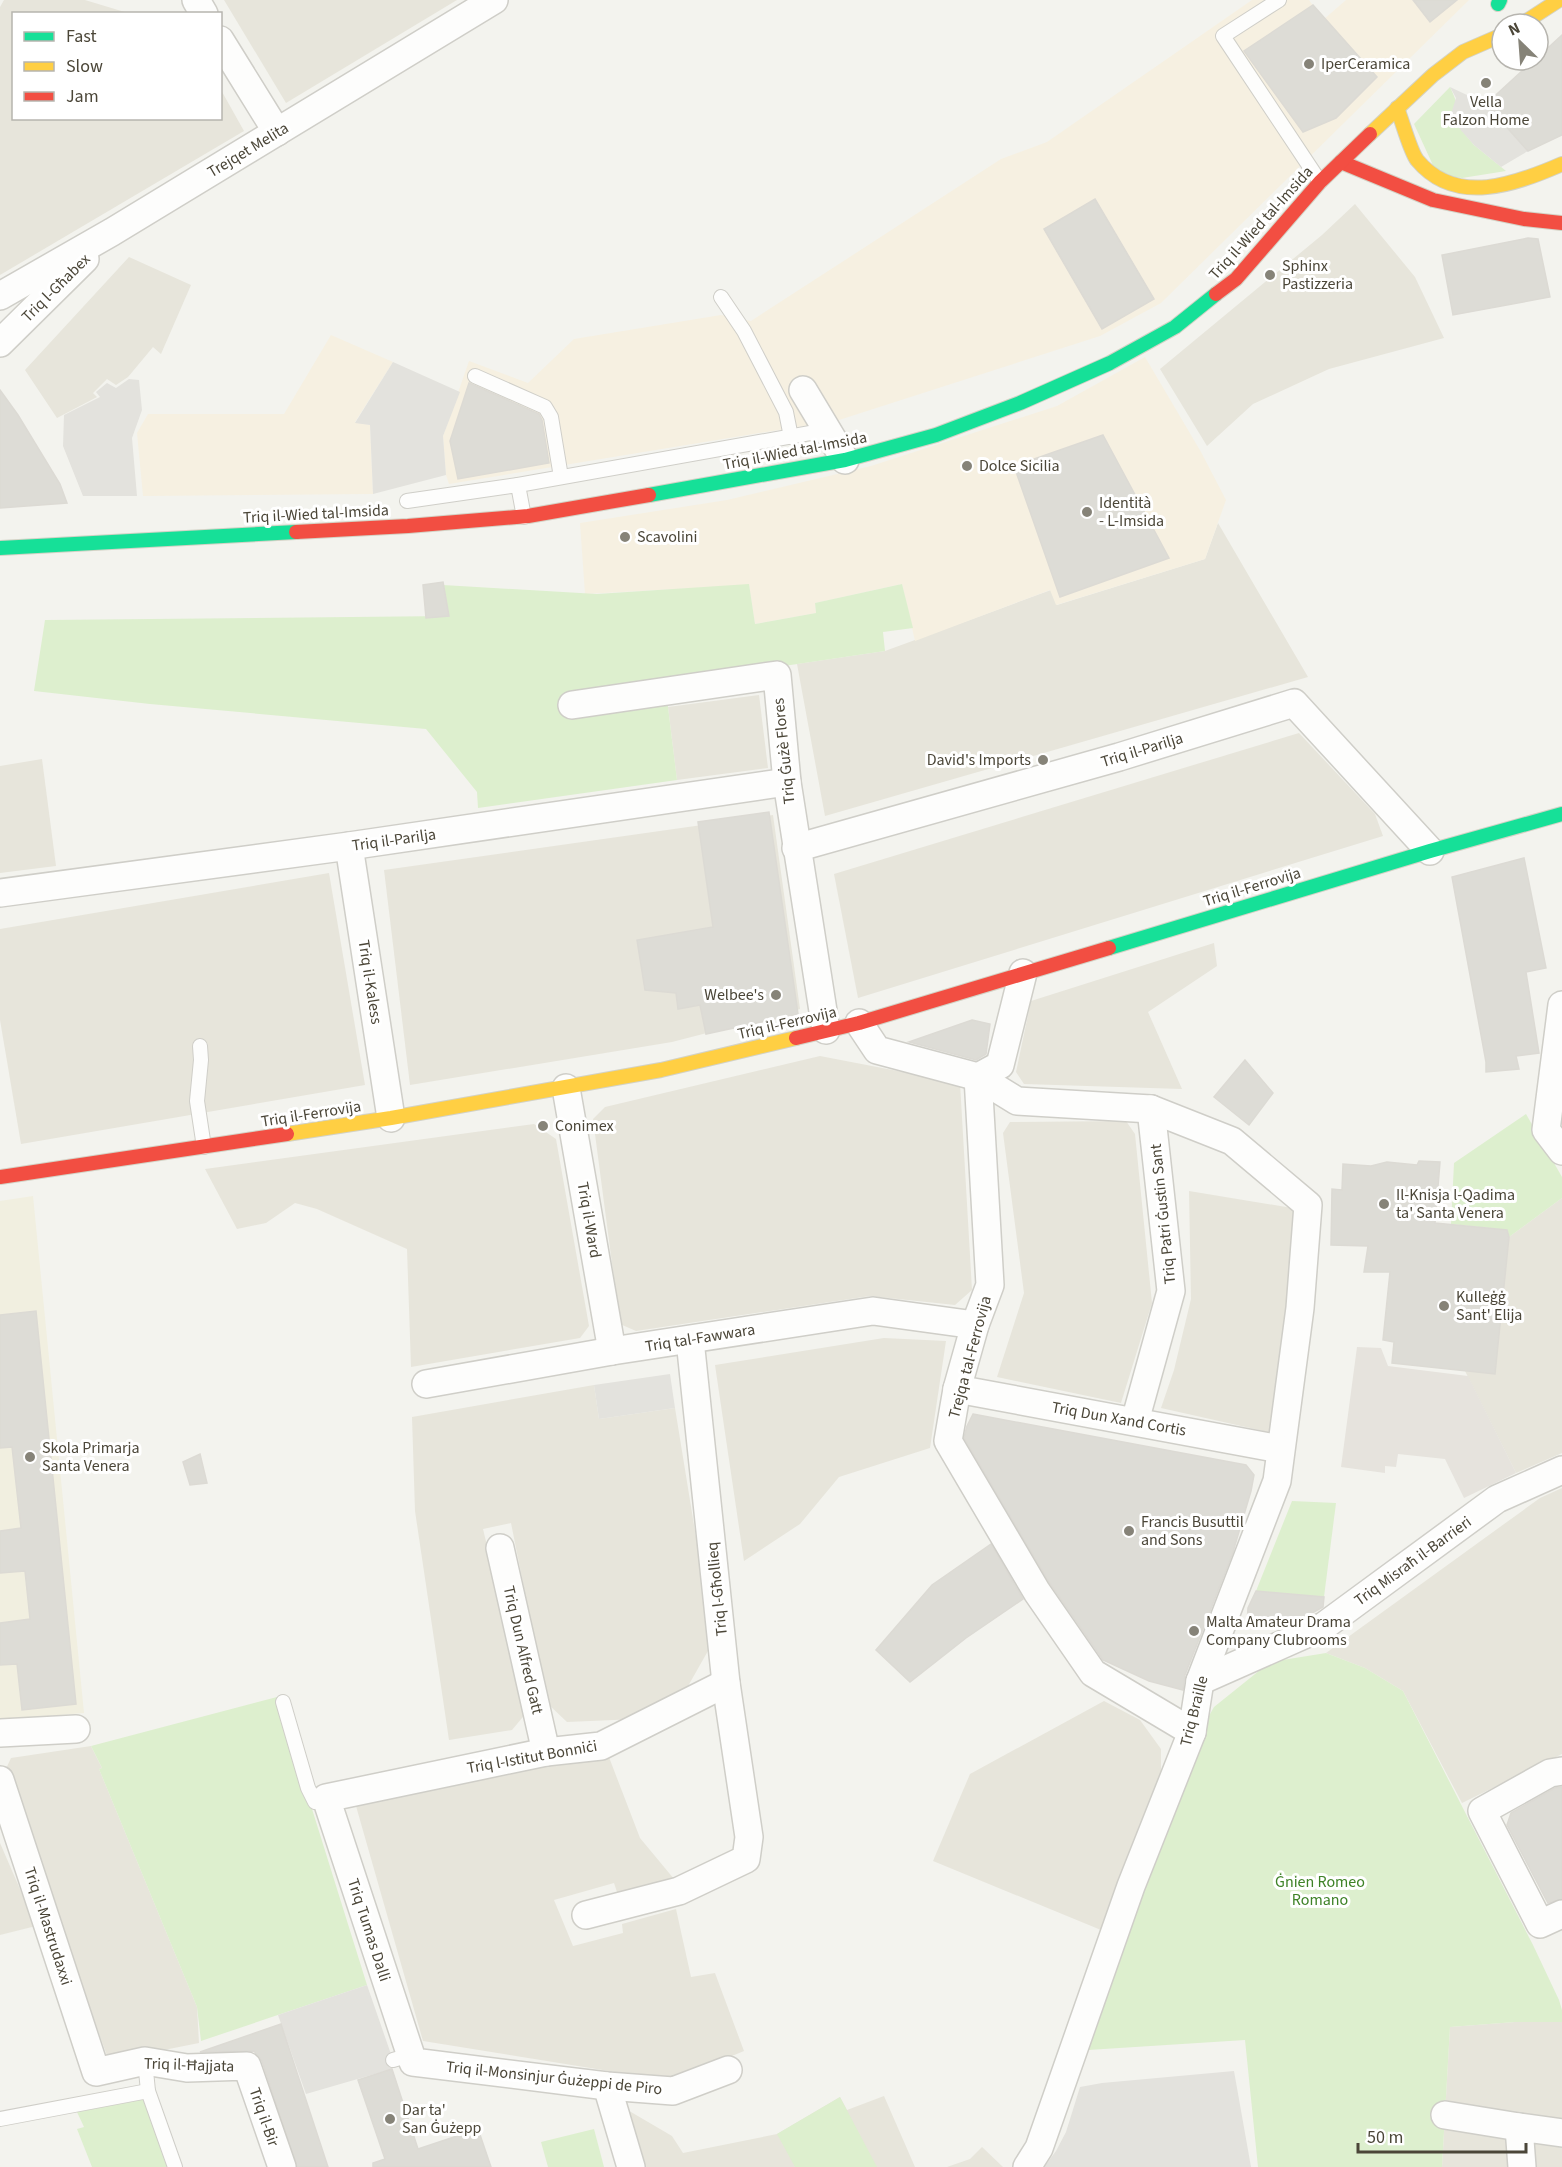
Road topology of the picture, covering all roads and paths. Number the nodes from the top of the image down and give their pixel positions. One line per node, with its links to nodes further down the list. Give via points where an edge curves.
1 (494, 0): 10 (street, Trejqet Melita)
2 (1279, 0): 13 (lane, via 1223,36)
3 (1559, 0): 4 (main road)
4 (1540, 12)
5 (1477, 33): 8 (main road, Triq il-Wied tal-Imsida)
6 (1490, 40): 8 (main road, Triq il-Wied tal-Imsida)
7 (222, 43): 10 (street)
8 (1463, 52): 9 (main road, Triq il-Wied tal-Imsida)
9 (1397, 108): 11 (main road, Triq il-Wied tal-Imsida); 12 (main road, via 1416,159 1443,182 1483,189 1525,180)
10 (277, 132): 15 (street, Trejqet Melita)
11 (1341, 162): 13 (main road, Triq il-Wied tal-Imsida); 14 (main road, via 1433,200)
12 (1562, 165)
13 (1320, 182): 23 (main road, Triq il-Wied tal-Imsida, via 1236,279 1175,327 1110,363 1020,403 936,435)
14 (1562, 223)
15 (112, 232): 16 (street, Trejqet Melita); 18 (street, Triq l-Għabex)
16 (0, 296)
17 (721, 297): 22 (lane, via 744,331 786,412)
18 (0, 343)
19 (475, 376): 24 (lane, via 545,407 551,417)
20 (803, 390): 21 (street)
21 (827, 430): 22 (lane); 23 (street)
22 (791, 437): 24 (lane)
23 (845, 460): 27 (main road, Triq il-Wied tal-Imsida)
24 (561, 477): 25 (lane)
25 (518, 485): 26 (lane); 27 (lane)
26 (407, 501)
27 (524, 517): 28 (main road, Triq il-Wied tal-Imsida)
28 (0, 548)
29 (572, 705): 30 (street, Triq Ġużè Flores, via 777,675)
30 (787, 782): 32 (street, Triq il-Parilja); 33 (street, Triq Ġużè Flores)
31 (1562, 814): 34 (main road, Triq il-Ferrovija)
32 (349, 846): 35 (street, Triq il-Parilja); 44 (street, Triq il-Kaless)
33 (796, 848): 34 (street, Triq il-Parilja, via 1294,703); 39 (street, Triq Ġużè Flores)
34 (1430, 851): 36 (main road, Triq il-Ferrovija)
35 (0, 893)
36 (1023, 973): 38 (main road, Triq il-Ferrovija); 41 (street, via 1000,1065)
37 (1562, 1005): 46 (street, via 1546,1130)
38 (859, 1023): 39 (main road, Triq il-Ferrovija); 41 (street, via 877,1050)
39 (826, 1030): 42 (main road, Triq il-Ferrovija, via 661,1070)
40 (200, 1046): 45 (lane, via 197,1101)
41 (978, 1077): 43 (street, via 1017,1101); 48 (street, Trejqa tal-Ferrovija, via 990,1285)
42 (566, 1088): 44 (main road, Triq il-Ferrovija); 50 (street, Triq il-Ward)
43 (1151, 1109): 53 (street, Triq Patri Ġustin Sant, via 1171,1291); 54 (street, Triq Braille, via 1232,1141 1308,1205 1300,1308)
44 (391, 1118): 45 (main road, Triq il-Ferrovija)
45 (204, 1147): 47 (main road, Triq il-Ferrovija)
46 (1562, 1151)
47 (0, 1177)
48 (975, 1325): 49 (street, Triq tal-Fawwara, via 873,1311); 52 (street, Trejqa tal-Ferrovija)
49 (690, 1340): 50 (street, Triq tal-Fawwara); 58 (street, Triq l-Għollieq)
50 (612, 1352): 51 (street, Triq tal-Fawwara)
51 (426, 1384)
52 (957, 1389): 53 (street, Triq Dun Xand Cortis); 62 (street, Trejqa tal-Ferrovija, via 948,1441 1043,1601 1093,1673)
53 (1136, 1421): 54 (street, Triq Dun Xand Cortis)
54 (1280, 1449): 57 (street, Triq Braille, via 1277,1481)
55 (1562, 1470): 57 (street, Triq Misraħ il-Barrieri, via 1497,1499 1324,1626)
56 (500, 1548): 63 (street, Triq Dun Alfred Gatt)
57 (1200, 1681): 62 (street, Triq Braille)
58 (726, 1683): 63 (street, Triq l-Istitut Bonniċi, via 601,1746); 68 (street, Triq l-Għollieq, via 748,1837 746,1859 679,1892)
59 (283, 1702): 66 (lane, via 308,1788 315,1802)
60 (76, 1729): 61 (street)
61 (0, 1732)
62 (1192, 1732): 83 (street, Triq Braille, via 1131,1886 1039,2148)
63 (546, 1752): 66 (street, Triq l-Istitut Bonniċi)
64 (1562, 1771): 67 (street, via 1550,1773 1482,1811 1540,1924)
65 (0, 1780): 73 (street, Triq il-Mastrudaxxi)
66 (326, 1798): 69 (street, Triq Tumas Dalli)
67 (1562, 1914)
68 (586, 1915)
69 (405, 2059): 74 (street, Triq il-Monsinjur Ġużeppi de Piro)
70 (145, 2061): 71 (street, Triq il-Ħajjata, via 187,2068); 73 (street, Triq il-Ħajjata); 75 (lane)
71 (247, 2066): 81 (street, Triq il-Bir)
72 (728, 2070): 74 (street, Triq il-Monsinjur Ġużeppi de Piro, via 673,2091)
73 (96, 2072)
74 (607, 2086): 82 (street)
75 (148, 2091): 77 (lane); 80 (lane)
76 (1444, 2115): 78 (street)
77 (0, 2119)
78 (1519, 2127): 79 (street); 84 (street)
79 (1562, 2133)
80 (175, 2167)
81 (282, 2167)
82 (631, 2167)
83 (1027, 2167)
84 (1522, 2167)

